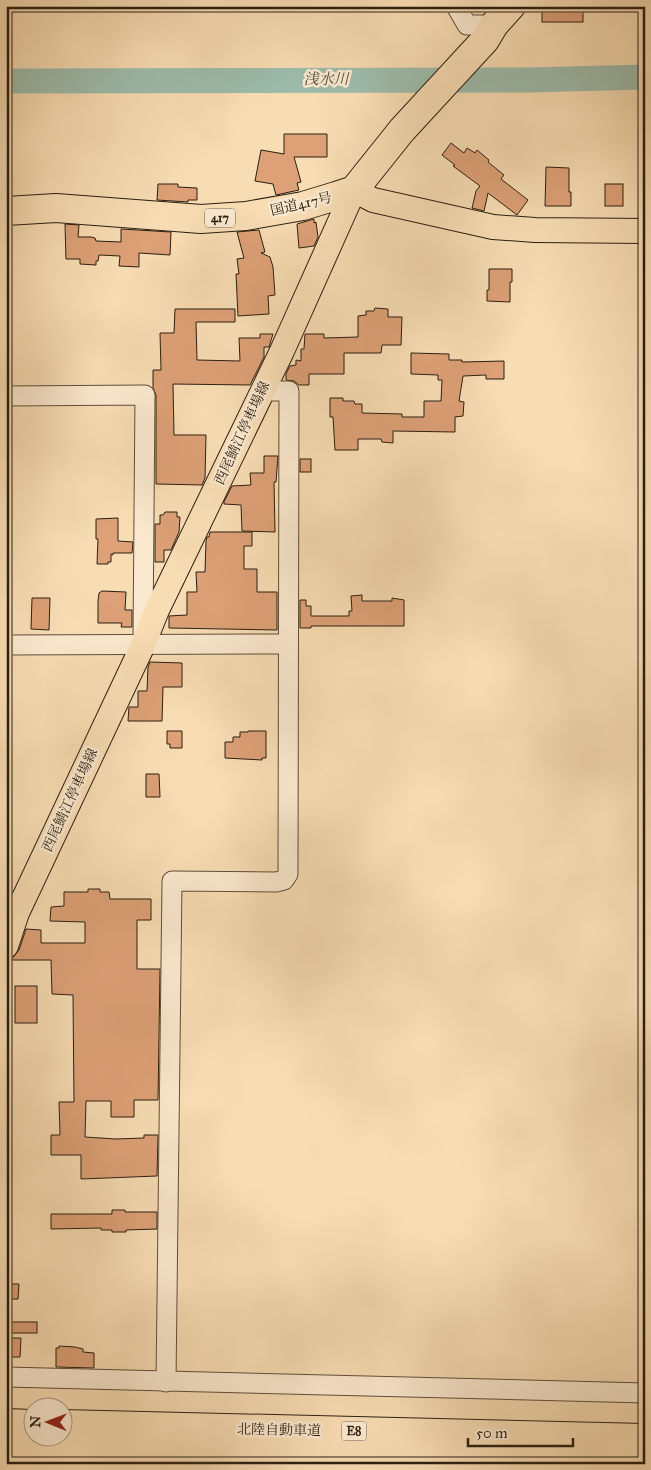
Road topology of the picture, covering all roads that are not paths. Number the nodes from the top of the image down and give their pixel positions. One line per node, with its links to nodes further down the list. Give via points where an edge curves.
1 (456, 6): 2 (street, via 467,25)
2 (496, 24): 3 (highway, via 402,130)
3 (354, 190): 4 (highway, 国道417号 / 417, via 303,206 246,216 201,219 56,208); 5 (main road, via 373,200 493,227); 6 (main road, 西尾鯖江停車場線)
4 (6, 210)
5 (645, 231)
6 (261, 391): 8 (street, via 289,391); 10 (main road, 西尾鯖江停車場線)
7 (6, 396): 10 (street, via 144,395)
8 (288, 644): 10 (street); 13 (street, via 288,874 284,880 276,882 172,881)
9 (6, 645): 10 (street)
10 (143, 645): 11 (main road, 西尾鯖江停車場線, via 17,912)
11 (6, 946)
12 (6, 1378): 13 (street)
13 (166, 1382): 14 (street)
14 (645, 1393)
15 (6, 1423): 16 (highway)
16 (22, 1424)
17 (72, 1424): 18 (highway, 北陸自動車道 / E8)
18 (645, 1438)
19 (6, 1448): 20 (highway, 北陸自動車道 / E8)
20 (645, 1463)

